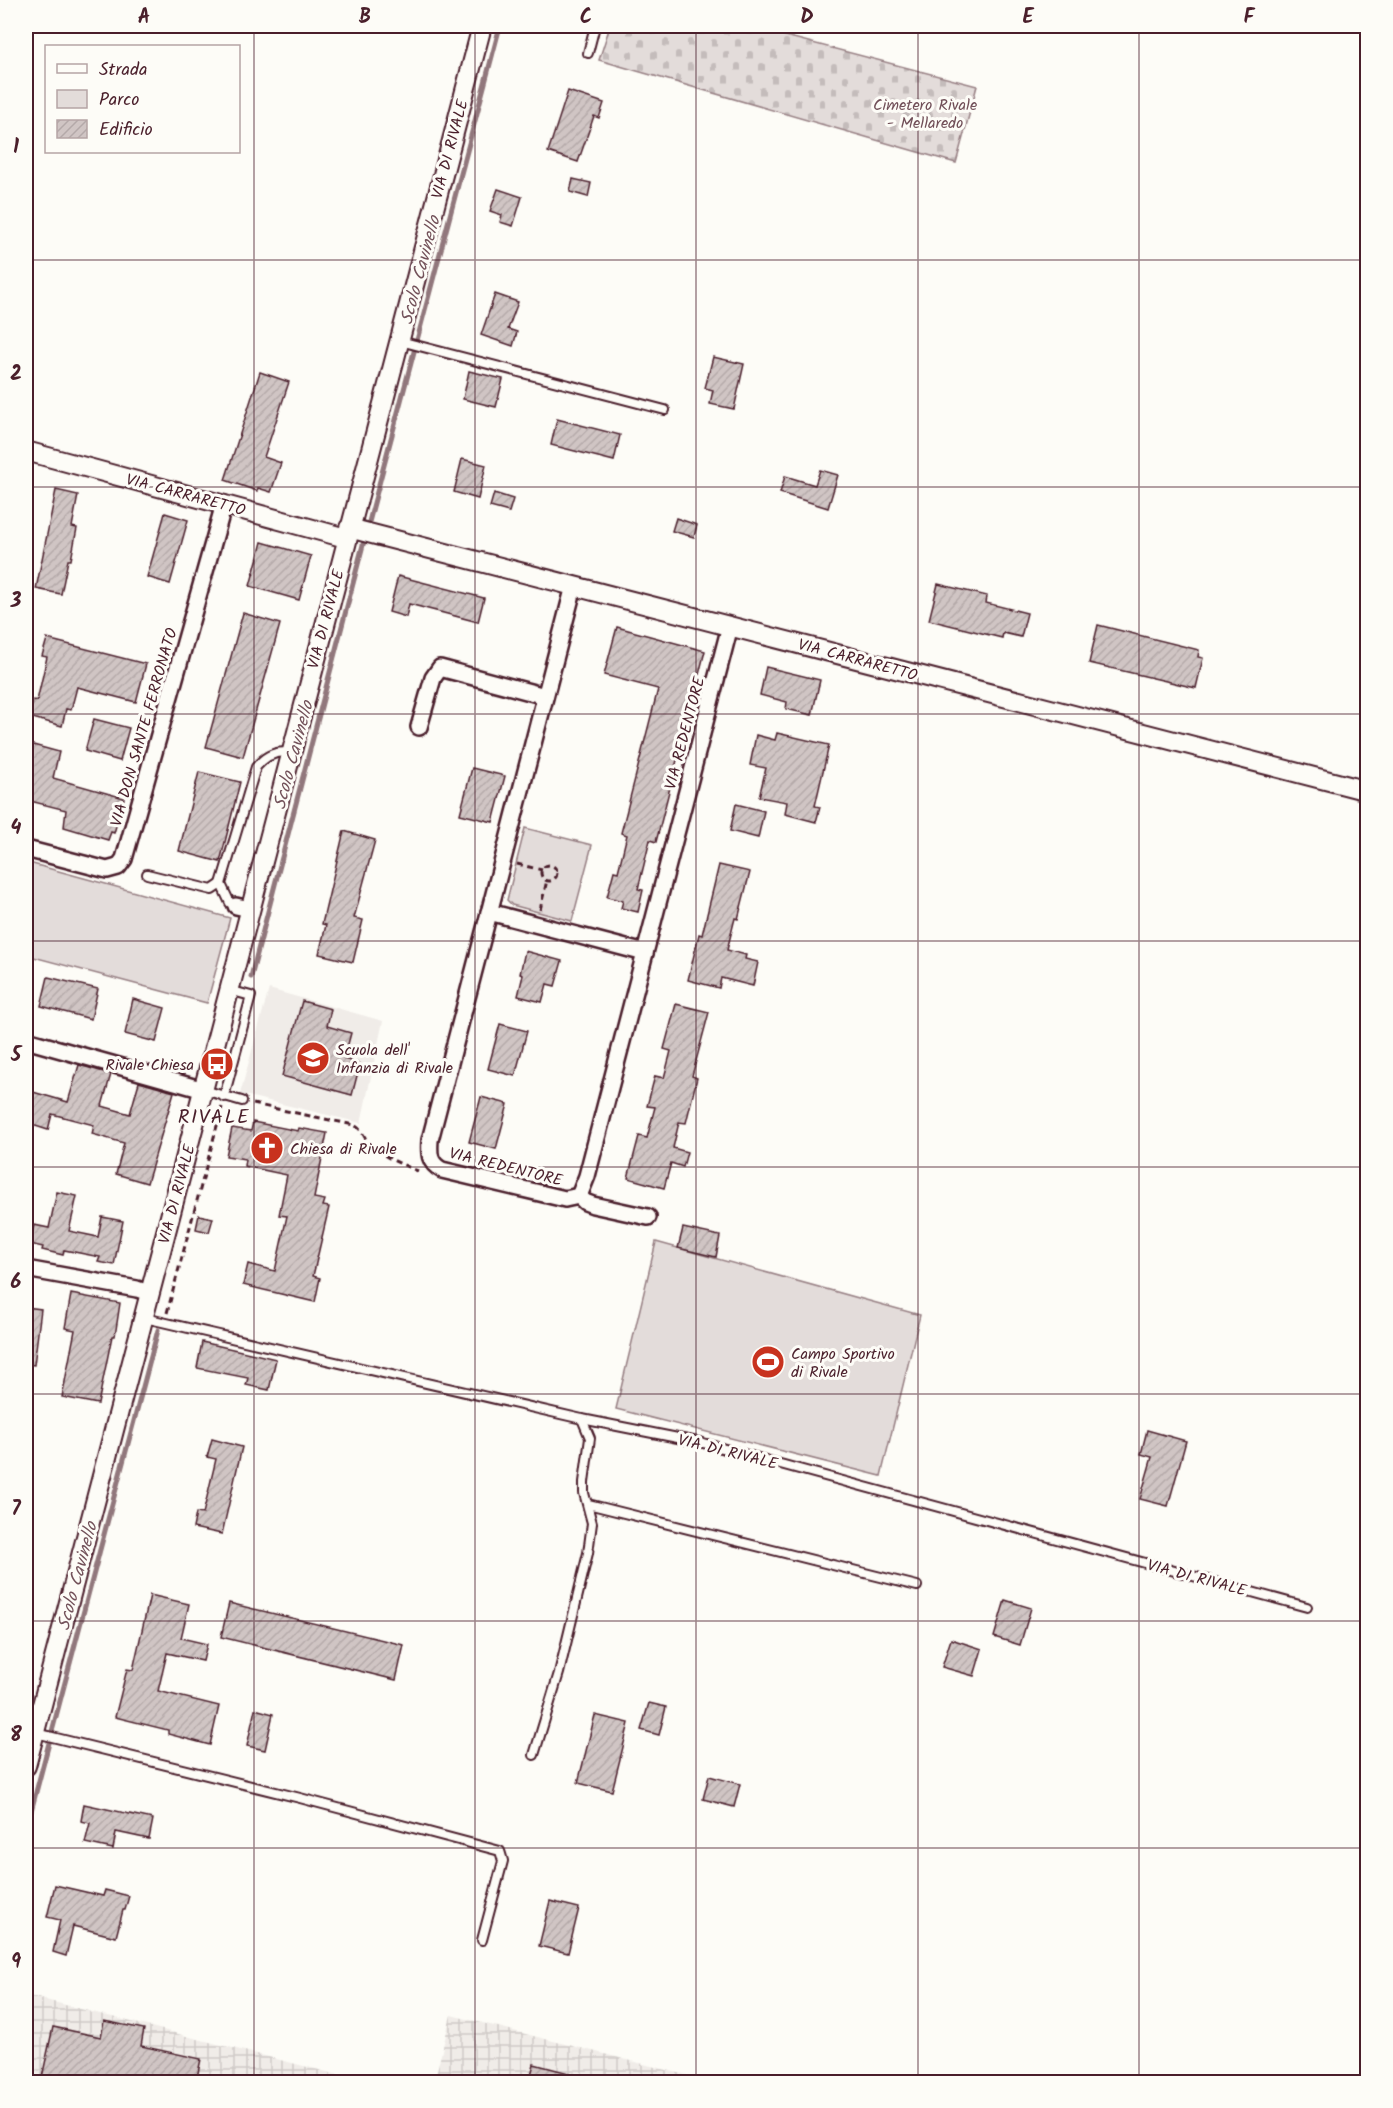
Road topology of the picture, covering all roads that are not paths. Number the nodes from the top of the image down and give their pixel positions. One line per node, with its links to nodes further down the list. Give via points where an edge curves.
1 (482, 26): 4 (street, VIA DI RIVALE)
2 (595, 26): 3 (lane)
3 (588, 53)
4 (403, 342): 5 (lane); 8 (street, VIA DI RIVALE)
5 (665, 410)
6 (26, 451): 7 (street, VIA CARRARETTO)
7 (224, 504): 8 (street, VIA CARRARETTO); 15 (street, VIA DON SANTE FERRONATO, via 124,859 118,867 107,870)
8 (348, 533): 9 (street, VIA CARRARETTO); 13 (street, VIA DI RIVALE)
9 (574, 586): 10 (street, VIA CARRARETTO); 11 (street, VIA REDENTORE)
10 (730, 626): 14 (street, VIA CARRARETTO); 20 (street, VIA REDENTORE)
11 (546, 696): 12 (street, via 440,668 433,678); 19 (street, VIA REDENTORE)
12 (419, 727)
13 (291, 753): 17 (lane, via 275,753 256,767); 18 (street, VIA DI RIVALE)
14 (1368, 791)
15 (26, 849)
16 (147, 874): 17 (lane, via 212,890)
17 (221, 884): 18 (lane, via 230,903)
18 (243, 908): 21 (street, VIA DI RIVALE)
19 (489, 912): 20 (street); 26 (street, VIA REDENTORE, via 430,1140 430,1159 436,1167 449,1172 565,1199)
20 (645, 953): 26 (street, VIA REDENTORE)
21 (229, 990): 23 (street, VIA DI RIVALE); 24 (lane, via 251,996)
22 (26, 1040): 23 (street)
23 (204, 1090): 24 (lane); 29 (street, VIA DI RIVALE)
24 (224, 1097): 25 (lane)
25 (242, 1101)
26 (579, 1196): 27 (street, VIA REDENTORE, via 585,1202)
27 (648, 1217)
28 (26, 1269): 29 (street)
29 (150, 1293): 30 (street, VIA DI RIVALE)
30 (143, 1318): 31 (lane, VIA DI RIVALE); 35 (street, VIA DI RIVALE)
31 (582, 1419): 32 (lane, via 590,1438 584,1482); 34 (lane, VIA DI RIVALE, via 703,1443)
32 (588, 1504): 33 (lane); 36 (lane, via 592,1523 588,1553)
33 (917, 1586)
34 (1307, 1607)
35 (39, 1734): 37 (street, VIA DI RIVALE); 38 (lane, via 500,1851 503,1861)
36 (534, 1755)
37 (26, 1766)
38 (482, 1940)

